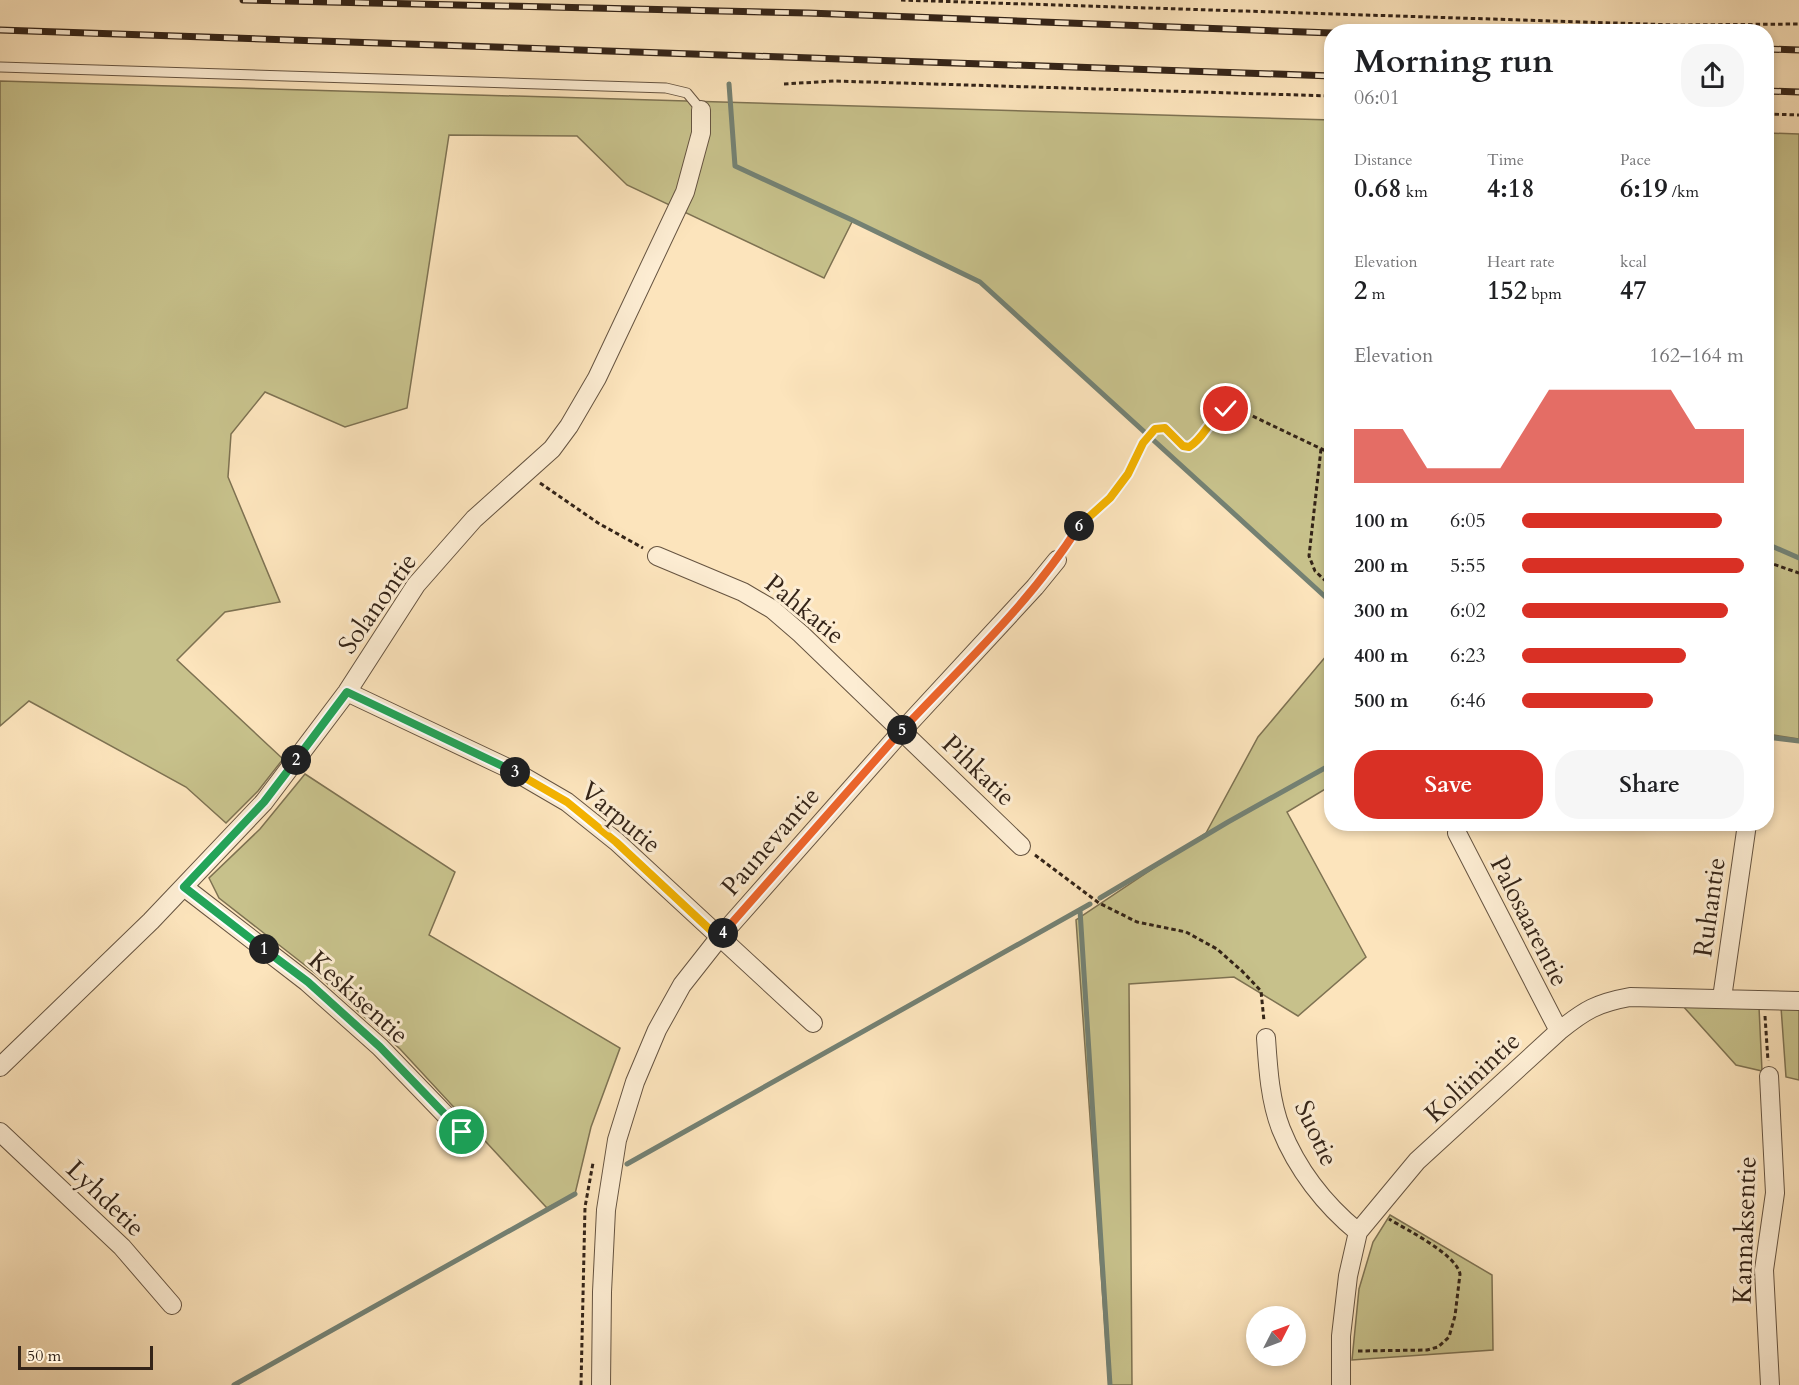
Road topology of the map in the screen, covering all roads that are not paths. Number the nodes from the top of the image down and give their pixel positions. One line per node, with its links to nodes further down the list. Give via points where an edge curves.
1 (0, 67): 2 (lane, via 666,88 687,93)
2 (701, 111): 5 (street, Solanontie, via 700,133 685,192 597,378 569,426 552,449 474,519 416,585)
3 (657, 556): 6 (street, Pahkatie, via 772,609)
4 (1057, 560): 6 (street, Paunevantie)
5 (347, 692): 10 (street, Solanontie, via 264,802); 11 (street, Varputie, via 512,770 567,802)
6 (902, 731): 9 (street, Pihkatie); 11 (street, Paunevantie)
7 (1746, 831): 12 (street, Ruhantie)
8 (1457, 833): 15 (street, Palosaarentie)
9 (1021, 846)
10 (184, 887): 17 (street, Solanontie); 20 (street, Keskisentie, via 308,982 380,1047)
11 (719, 938): 14 (street, Varputie); 23 (street, Paunevantie, via 682,986 657,1030 616,1140 606,1210)
12 (1722, 998): 13 (street, Koliinintie); 15 (street, Koliinintie, via 1653,997 1606,1002 1583,1012)
13 (1799, 1001)
14 (813, 1023)
15 (1559, 1031): 21 (street, Koliinintie, via 1418,1161)
16 (1266, 1038): 21 (street, Suotie, via 1269,1082 1281,1129 1309,1180 1336,1214)
17 (0, 1067)
18 (1769, 1076): 25 (street, Kannaksentie, via 1775,1193 1764,1270)
19 (0, 1132): 22 (street, Lyhdetie, via 122,1247)
20 (462, 1132)
21 (1358, 1232): 24 (street, Koliinintie, via 1341,1336)
22 (172, 1305)
23 (601, 1385)
24 (1341, 1385)
25 (1770, 1385)

